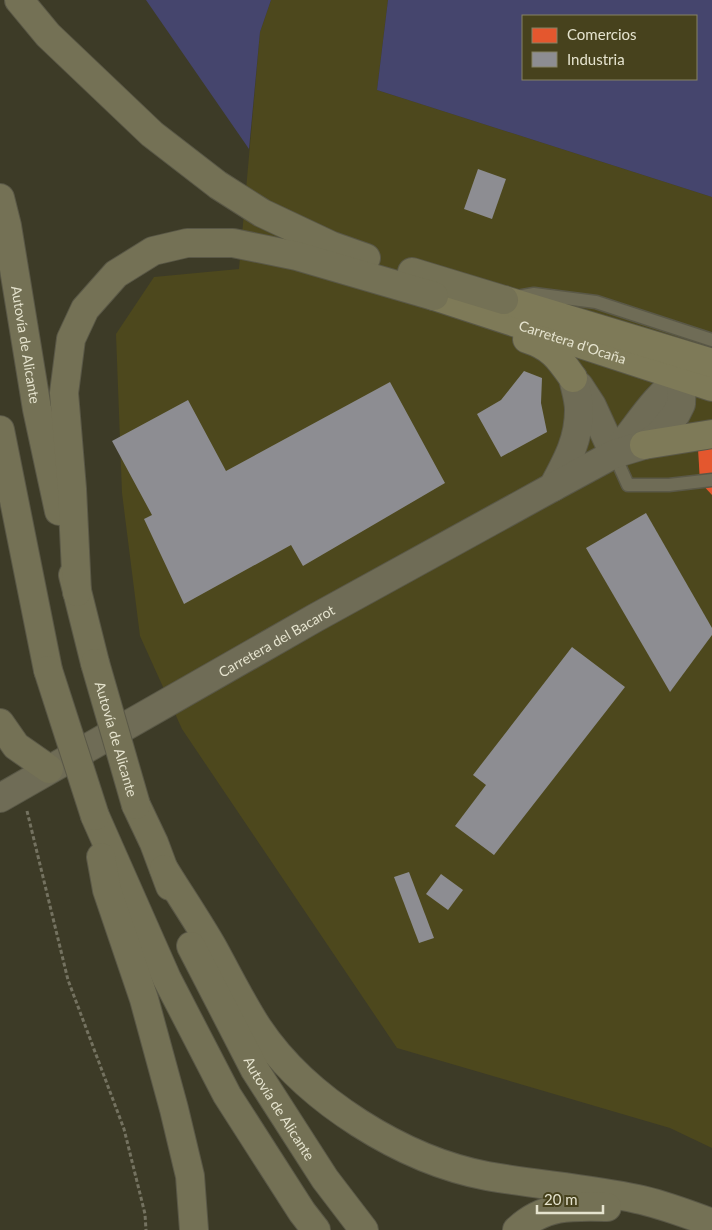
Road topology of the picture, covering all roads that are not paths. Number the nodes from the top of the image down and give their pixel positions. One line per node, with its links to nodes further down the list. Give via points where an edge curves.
1 (19, 0): 4 (highway, via 48,35 152,134 218,185 262,213 363,258)
2 (0, 198): 17 (highway, Autovía de Alicante, via 38,409)
3 (434, 296): 8 (main road, via 460,317 549,348); 9 (main road, Carretera d'Ocaña); 17 (highway, via 298,256 233,243 186,243 153,251 116,274 85,309 71,339 64,393)
4 (517, 303): 5 (lane, via 534,294 596,302); 6 (main road, Carretera d'Ocaña); 9 (main road, via 671,363)
5 (712, 340)
6 (712, 363)
7 (712, 375): 9 (main road, via 702,372)
8 (574, 378): 14 (street, via 592,406); 16 (street, via 579,408 578,427 574,445)
9 (682, 378): 10 (main road, Carretera d'Ocaña); 13 (street, Carretera del Bacarot, via 681,404 676,414 658,436); 14 (street, Carretera del Bacarot, via 654,402)
10 (712, 387)
11 (0, 430): 21 (highway, bridge, via 48,670)
12 (712, 434): 13 (main road)
13 (644, 445): 14 (street, Carretera del Bacarot)
14 (614, 454): 15 (lane, via 628,485); 16 (street, Carretera del Bacarot)
15 (712, 480)
16 (553, 487): 19 (street, Carretera del Bacarot)
17 (77, 592): 22 (highway, Autovía de Alicante, bridge, via 136,805)
18 (0, 723): 19 (highway, via 16,746)
19 (50, 769): 20 (street, Carretera del Bacarot)
20 (11, 792)
21 (95, 816): 24 (highway, via 107,890 144,999 190,1176); 25 (highway, via 167,980 227,1095)
22 (164, 869): 23 (highway, via 258,1028 288,1066 328,1101 371,1130 408,1151 444,1165 486,1176 638,1199); 26 (highway, Autovía de Alicante, via 192,948 255,1070 325,1179)
23 (712, 1223)
24 (194, 1230)
25 (316, 1230)
26 (364, 1230)
27 (517, 1230): 28 (highway, via 550,1209 582,1206 614,1207)
28 (694, 1230)

